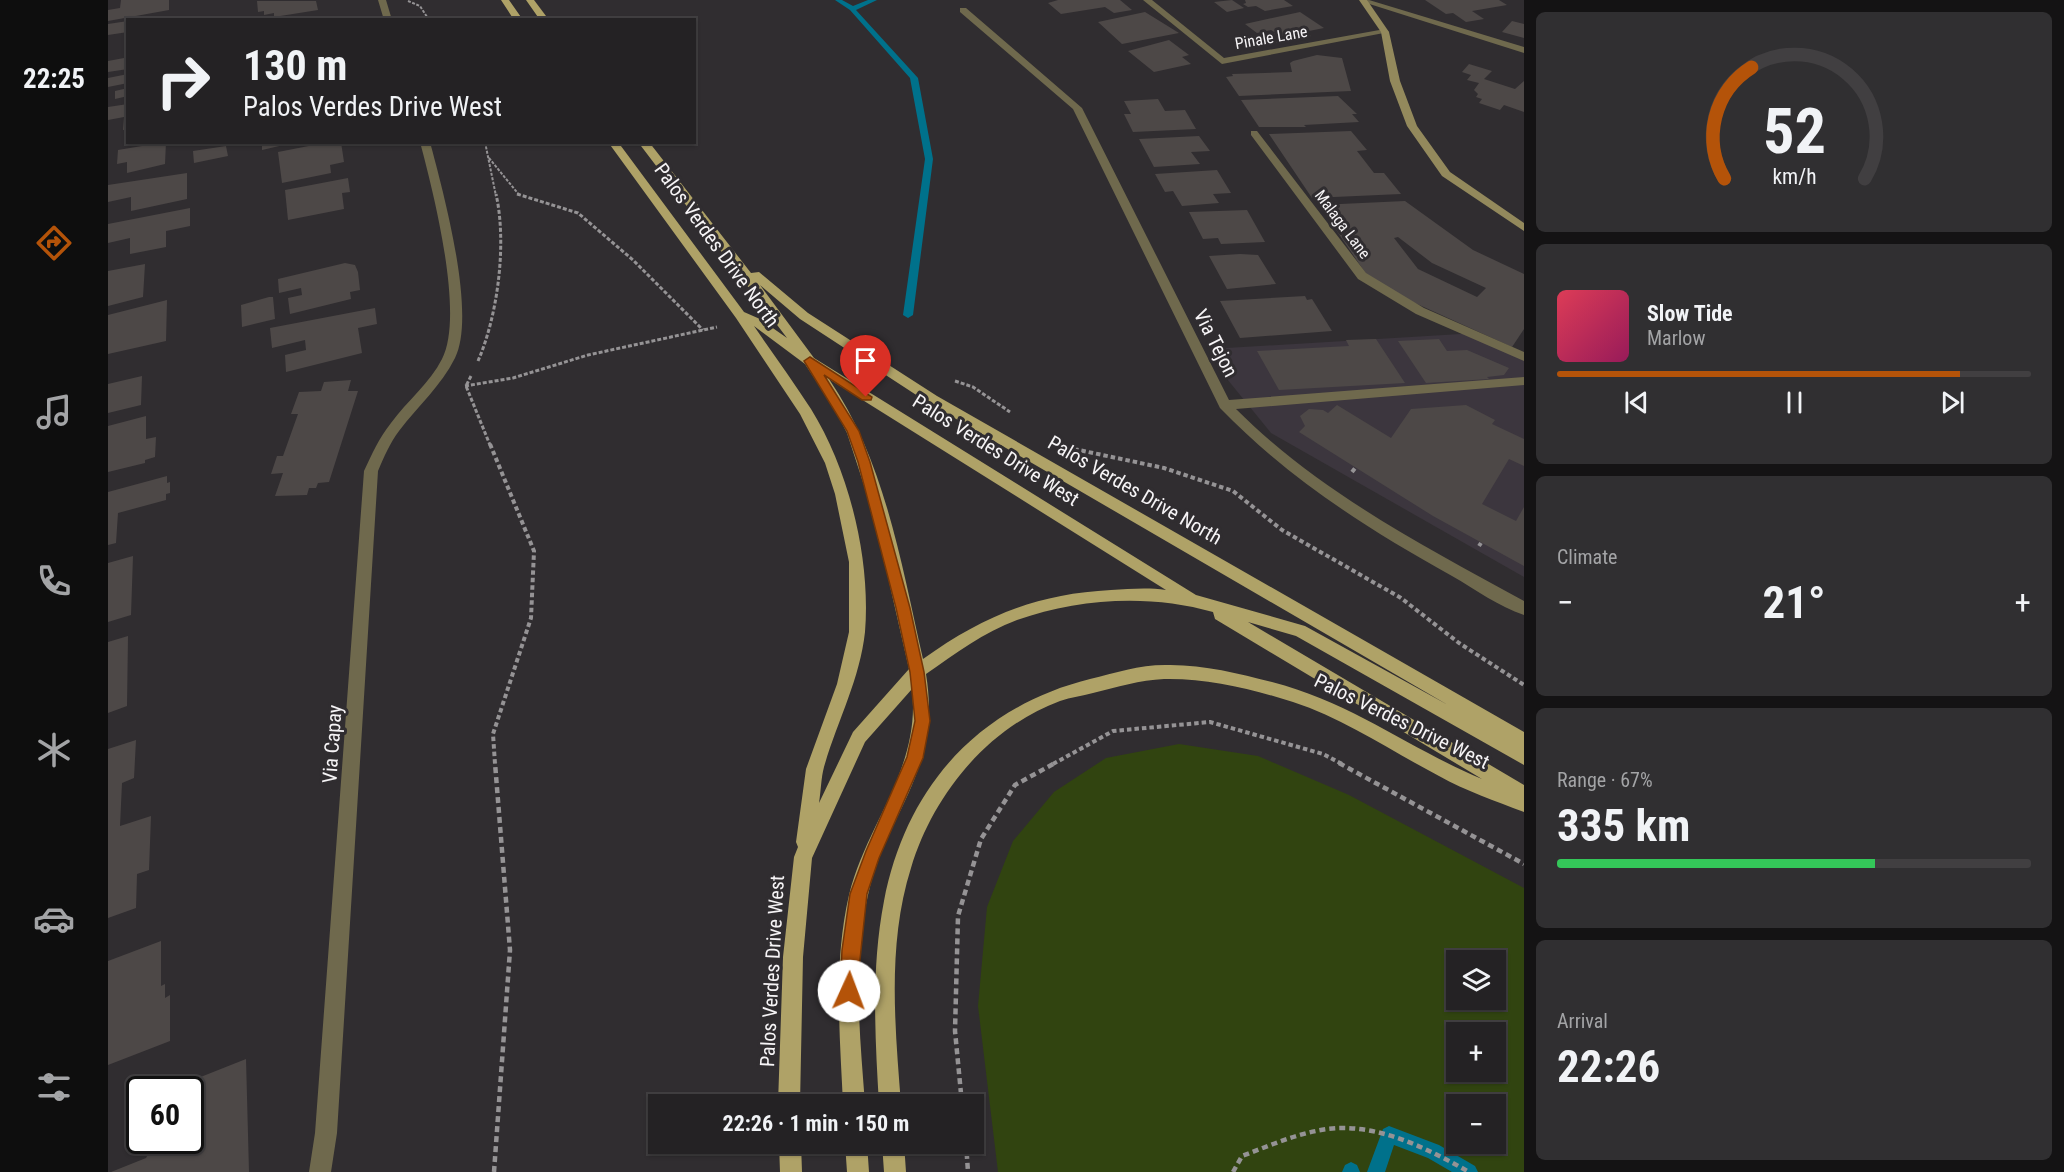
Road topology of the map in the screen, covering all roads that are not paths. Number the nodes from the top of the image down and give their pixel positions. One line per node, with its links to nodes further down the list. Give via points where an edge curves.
1 (382, 0): 7 (street)
2 (504, 0): 8 (main road)
3 (530, 0): 9 (main road)
4 (1147, 0): 10 (street, Pinale Lane, via 1222,61)
5 (1363, 1): 10 (street); 11 (street)
6 (963, 10): 22 (street, Via Tejon, via 1077,108)
7 (387, 18)
8 (518, 18)
9 (544, 18)
10 (1385, 32): 16 (street, via 1395,81 1412,126 1446,174)
11 (1524, 50)
12 (1254, 133): 19 (street, Malaga Lane, via 1362,276 1446,323)
13 (425, 144): 37 (street, Via Capay, via 435,178 454,297 455,344 440,374 387,438 371,471 327,1121)
14 (614, 144): 18 (main road, Palos Verdes Drive North)
15 (645, 144): 17 (main road, Palos Verdes Drive North)
16 (1524, 228)
17 (736, 260): 20 (main road, Palos Verdes Drive North); 26 (main road, Palos Verdes Drive North, via 804,316 932,399)
18 (740, 315): 20 (main road, Palos Verdes Drive West); 30 (main road, Palos Verdes Drive North, via 806,412 832,463 851,528 856,562 857,632 845,684 815,769)
19 (1524, 357)
20 (810, 361): 23 (main road, Palos Verdes Drive West, via 1127,561); 25 (main road, Palos Verdes Drive North, via 853,431 864,462 889,547)
21 (1524, 381): 22 (street)
22 (1225, 405): 24 (street, Via Tejon, via 1254,435 1354,513)
23 (1199, 602): 25 (main road, Palos Verdes Drive West, via 1149,594 1079,598 1014,614 965,638); 27 (main road, Palos Verdes Drive West, via 1300,631); 28 (main road, Palos Verdes Drive West)
24 (1524, 609)
25 (917, 672): 30 (main road, Palos Verdes Drive West, via 859,737); 32 (main road, Palos Verdes Drive North, via 922,721 915,758 859,894 851,950 849,1011)
26 (1524, 741)
27 (1524, 757)
28 (1524, 795)
29 (1524, 803): 33 (main road, Palos Verdes Drive West, via 1465,781 1308,700 1207,675 1163,672 1120,678 1053,696 1013,717 977,745 941,785 918,824 900,871 889,927 883,988)
30 (803, 857): 31 (main road, Palos Verdes Drive West, via 793,957)
31 (789, 1094)
32 (853, 1094)
33 (889, 1094)
34 (790, 1154): 38 (main road)
35 (857, 1154): 39 (main road)
36 (894, 1154): 40 (main road)
37 (320, 1172)
38 (791, 1172)
39 (858, 1172)
40 (895, 1172)

